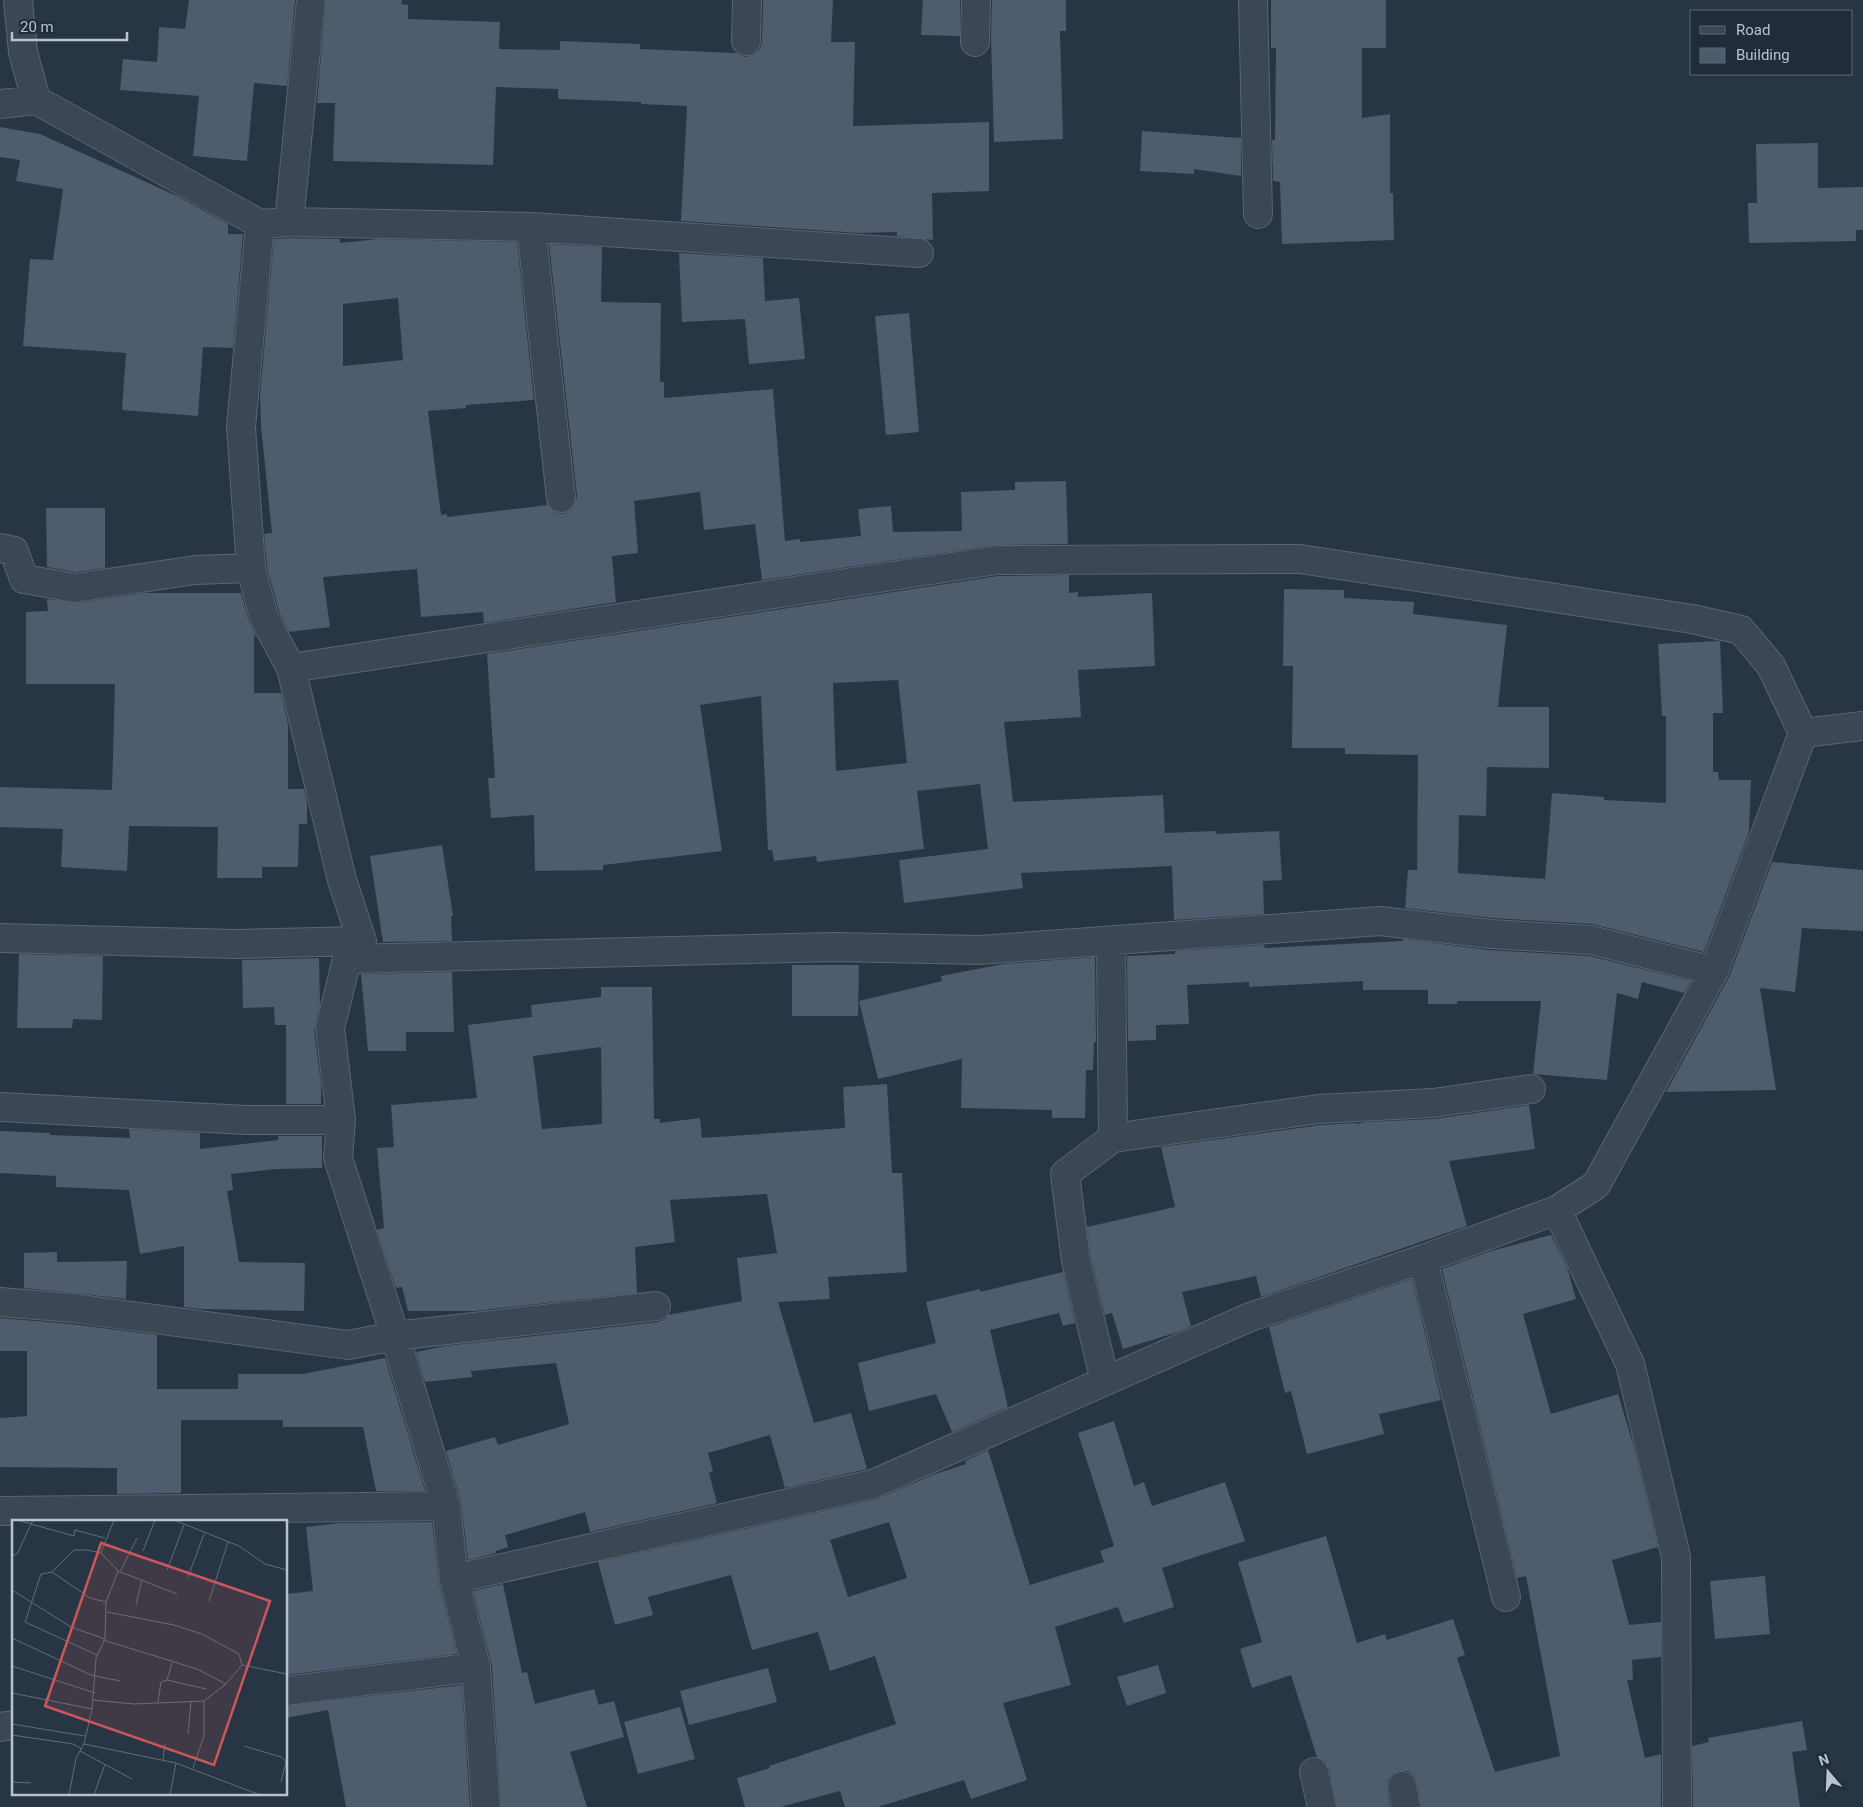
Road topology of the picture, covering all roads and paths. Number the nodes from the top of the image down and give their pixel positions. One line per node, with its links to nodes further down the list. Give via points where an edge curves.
1 (18, 0): 8 (street, via 23,52)
2 (311, 0): 11 (street)
3 (747, 0): 6 (street)
4 (976, 0): 7 (street)
5 (1253, 0): 10 (street)
6 (746, 41)
7 (975, 42)
8 (36, 100): 9 (street); 12 (street)
9 (0, 104)
10 (1258, 214)
11 (289, 222): 12 (street); 13 (street)
12 (260, 224): 17 (street, via 241,427)
13 (532, 227): 14 (street); 15 (street)
14 (919, 253)
15 (562, 498)
16 (0, 548): 17 (street, via 14,551 24,579 75,588 195,570)
17 (251, 568): 18 (street, via 264,618)
18 (291, 668): 20 (street, via 998,560 1300,559 1692,619 1741,630 1771,666); 23 (street, via 342,880)
19 (1863, 726): 20 (street)
20 (1802, 733): 24 (street)
21 (0, 938): 23 (street)
22 (1111, 940): 23 (street, via 979,950 834,947); 24 (street, via 1380,921 1491,934 1591,940); 28 (street)
23 (354, 950): 27 (street, via 330,1028)
24 (1714, 970): 29 (street, via 1596,1185)
25 (1530, 1089): 28 (street, via 1433,1103 1318,1109)
26 (0, 1107): 27 (street, via 246,1120)
27 (341, 1120): 33 (street, via 338,1158)
28 (1113, 1138): 34 (street, via 1065,1174 1076,1261)
29 (1557, 1210): 30 (street); 44 (street, via 1630,1364 1676,1557)
30 (1423, 1259): 34 (street, via 1250,1317); 38 (street)
31 (0, 1302): 33 (street, via 73,1308 348,1345)
32 (656, 1306): 33 (street)
33 (395, 1336): 35 (street)
34 (1105, 1381): 37 (street, via 873,1484)
35 (446, 1506): 36 (street); 37 (street)
36 (0, 1511)
37 (454, 1579): 39 (street)
38 (1506, 1597)
39 (476, 1667): 40 (street); 42 (street)
40 (288, 1691)
41 (1314, 1772): 43 (street)
42 (486, 1807)
43 (1322, 1807)
44 (1677, 1807)

